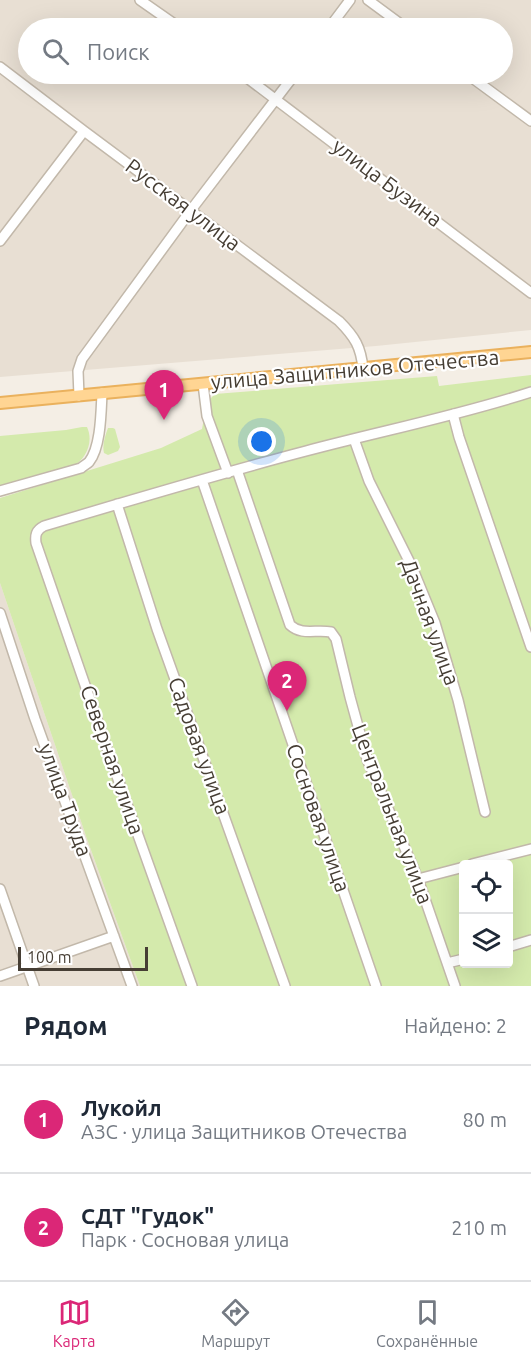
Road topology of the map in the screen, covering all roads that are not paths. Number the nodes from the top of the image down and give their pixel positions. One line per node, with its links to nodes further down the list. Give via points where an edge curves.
1 (140, 0): 4 (street)
2 (350, 0): 5 (street)
3 (368, 0): 6 (street)
4 (166, 18)
5 (336, 18)
6 (392, 18)
7 (0, 67): 8 (street, Русская улица)
8 (18, 81)
9 (22, 84): 15 (street, Русская улица)
10 (256, 84): 13 (street, улица Бузина)
11 (287, 84): 13 (street)
12 (481, 84): 14 (street)
13 (276, 98): 16 (street); 18 (street, улица Бузина)
14 (531, 121)
15 (84, 131): 16 (street, Русская улица); 17 (street)
16 (190, 210): 20 (street, Русская улица, via 339,321 353,336); 24 (street, via 82,359 78,371)
17 (2, 235)
18 (531, 293)
19 (531, 352): 20 (main road, улица Защитников Отечества)
20 (363, 369): 21 (main road, улица Защитников Отечества)
21 (203, 384): 23 (main road, улица Защитников Отечества); 28 (street, via 207,416)
22 (531, 392): 26 (street, улица Защитников Отечества)
23 (102, 393): 24 (main road, улица Защитников Отечества); 30 (street, via 98,440 88,463)
24 (79, 396): 25 (main road, улица Защитников Отечества)
25 (0, 403)
26 (453, 414): 27 (street, улица Защитников Отечества); 34 (street)
27 (354, 439): 28 (street, улица Защитников Отечества); 35 (street, Дачная улица, via 369,482 435,623)
28 (232, 471): 29 (street, улица Защитников Отечества); 39 (street, Центральная улица, via 290,625 301,632 331,632 336,639 367,759)
29 (202, 480): 31 (street, улица Защитников Отечества); 52 (street, Сосновая улица)
30 (0, 491)
31 (117, 504): 32 (street, улица Защитников Отечества, via 44,526); 51 (street, Садовая улица, via 161,640)
32 (37, 533): 50 (street, Северная улица, via 36,543)
33 (0, 613): 41 (street, улица Труда)
34 (531, 647)
35 (485, 812)
36 (531, 849): 37 (street)
37 (488, 860)
38 (459, 868): 39 (street)
39 (418, 879): 45 (street, Центральная улица)
40 (0, 889): 46 (street)
41 (114, 936): 46 (street); 49 (street, улица Труда)
42 (531, 940): 43 (street)
43 (513, 945)
44 (459, 960): 45 (street)
45 (447, 963): 53 (street, Центральная улица)
46 (27, 966): 47 (street); 48 (street)
47 (0, 976)
48 (34, 986)
49 (132, 986)
50 (192, 986)
51 (285, 986)
52 (376, 986)
53 (455, 986)

